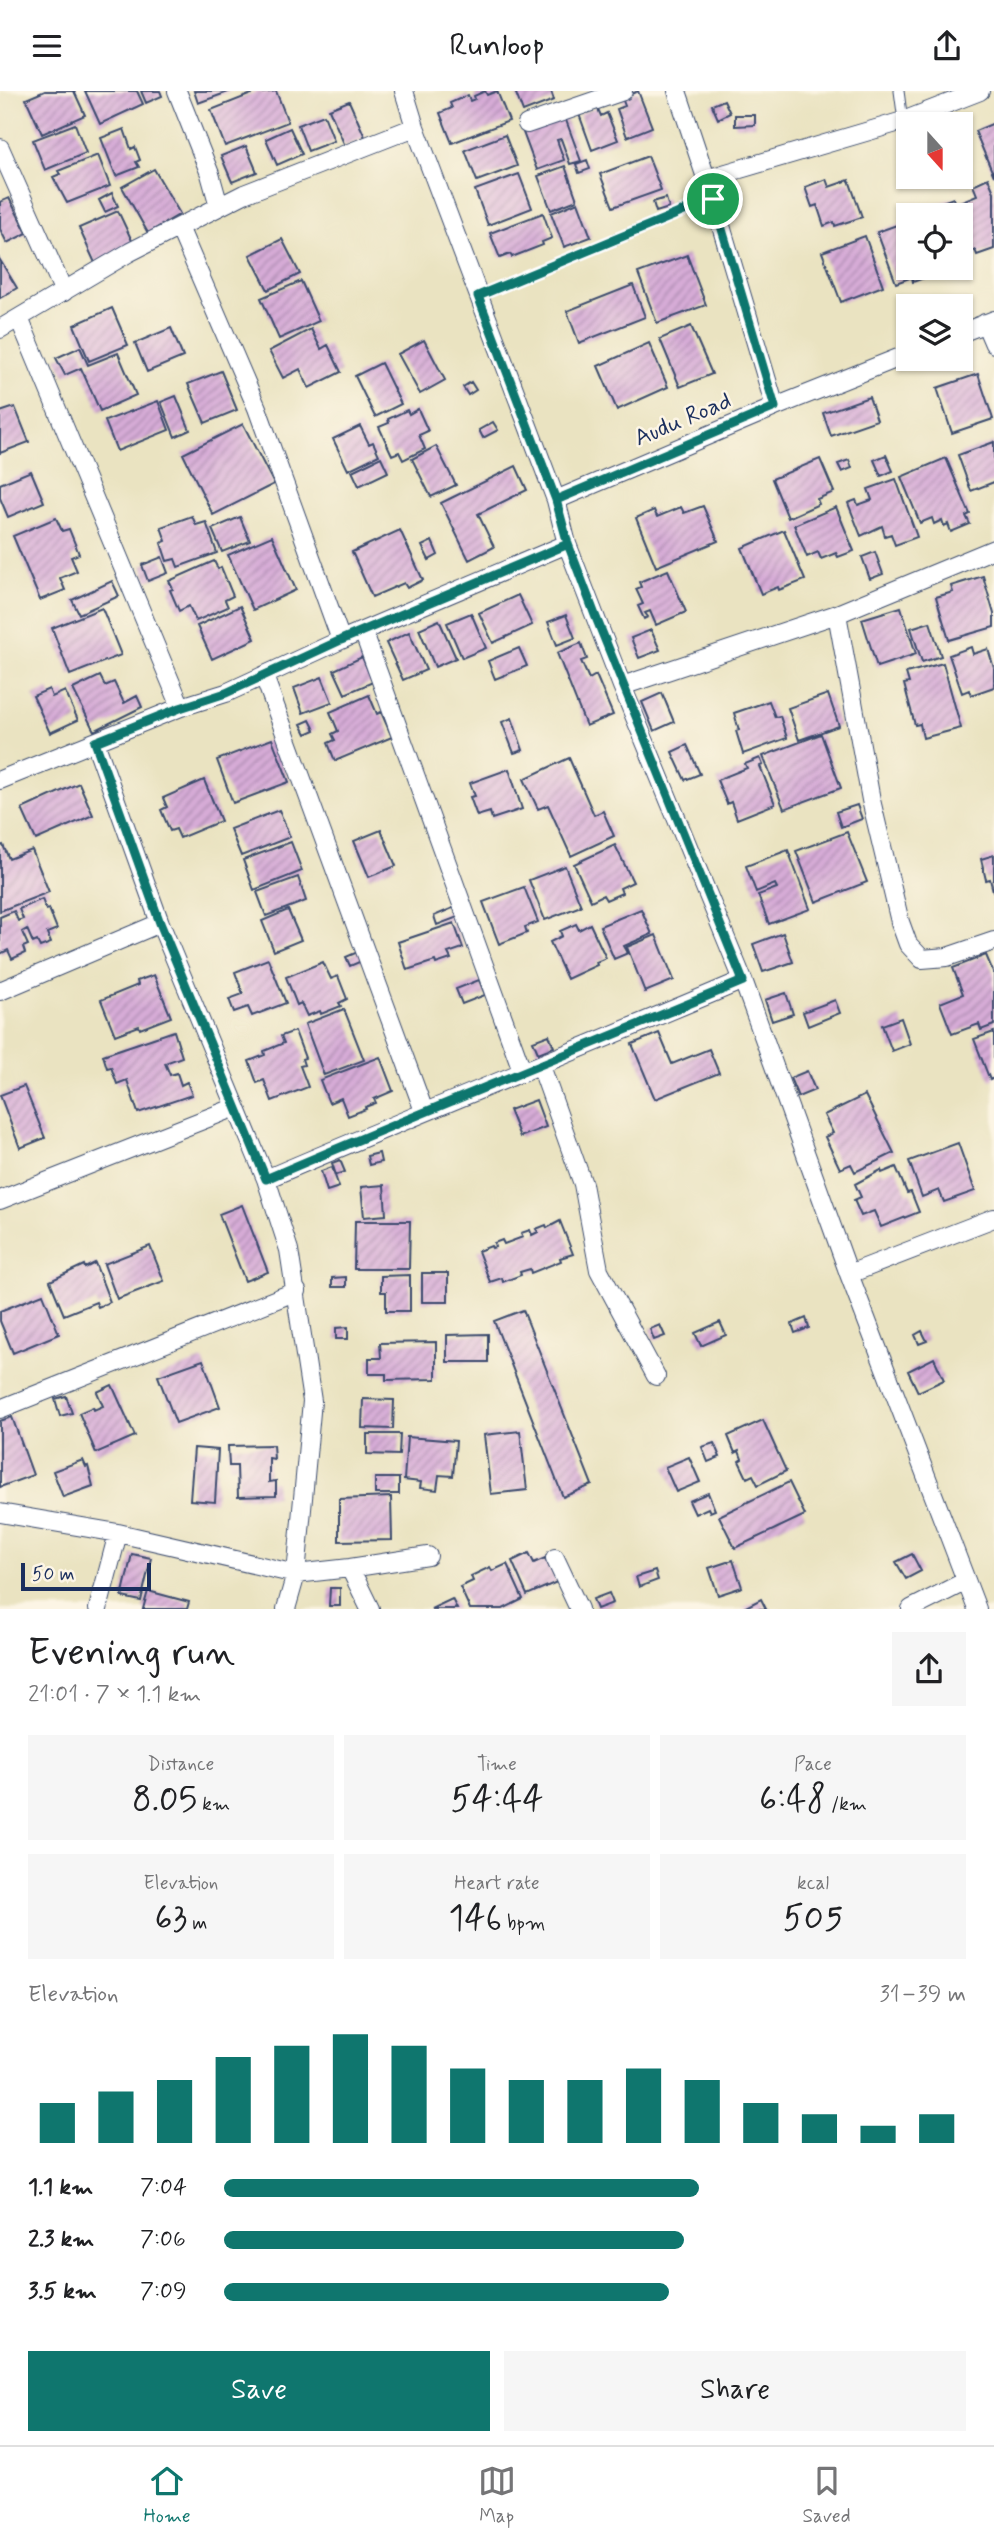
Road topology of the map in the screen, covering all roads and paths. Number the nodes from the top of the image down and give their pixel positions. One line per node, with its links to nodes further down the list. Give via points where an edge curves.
1 (177, 91): 15 (street)
2 (404, 91): 11 (street)
3 (623, 91): 10 (street)
4 (677, 91): 13 (street)
5 (899, 91): 7 (lane)
6 (981, 91): 8 (street)
7 (902, 112)
8 (926, 112)
9 (896, 123): 13 (street)
10 (527, 124)
11 (415, 127): 15 (street); 18 (street)
12 (0, 148): 17 (street)
13 (706, 180): 14 (street)
14 (713, 199): 18 (lane); 25 (street)
15 (219, 206): 16 (street)
16 (180, 227): 17 (street); 31 (street, via 257,408)
17 (64, 292): 19 (street)
18 (478, 296): 26 (street)
19 (19, 318): 22 (street); 34 (street)
20 (990, 322): 21 (street); 23 (street)
21 (973, 328)
22 (0, 329)
23 (994, 344)
24 (896, 359): 25 (street, Audu Road)
25 (775, 407): 26 (street, Audu Road)
26 (556, 500): 27 (street)
27 (568, 544): 30 (street); 33 (street)
28 (994, 549): 29 (street)
29 (837, 614): 33 (street); 38 (street, via 871,800 908,944 922,959 947,957)
30 (362, 631): 31 (street); 42 (street)
31 (341, 640): 32 (street)
32 (264, 675): 34 (street); 44 (street)
33 (622, 686): 39 (street)
34 (180, 708): 35 (street)
35 (95, 742): 36 (street); 37 (street)
36 (2, 773)
37 (160, 923): 40 (street); 43 (street)
38 (994, 941)
39 (743, 981): 41 (street); 48 (street)
40 (0, 991)
41 (541, 1066): 42 (street); 50 (street, via 583,1184 599,1270)
42 (523, 1073): 44 (street)
43 (236, 1107): 45 (street); 46 (street)
44 (424, 1111): 45 (street)
45 (266, 1179): 49 (street)
46 (0, 1200)
47 (994, 1218): 48 (street)
48 (849, 1274): 58 (street)
49 (297, 1291): 51 (street); 57 (street, via 312,1401)
50 (656, 1376)
51 (0, 1409)
52 (0, 1513): 53 (street)
53 (118, 1532): 57 (street); 59 (street)
54 (428, 1556): 56 (street)
55 (555, 1558): 62 (street)
56 (351, 1569): 57 (street); 61 (street)
57 (296, 1574): 60 (street)
58 (966, 1581): 63 (street); 64 (street)
59 (98, 1608)
60 (286, 1608)
61 (370, 1608)
62 (579, 1608)
63 (911, 1608)
64 (977, 1608)

